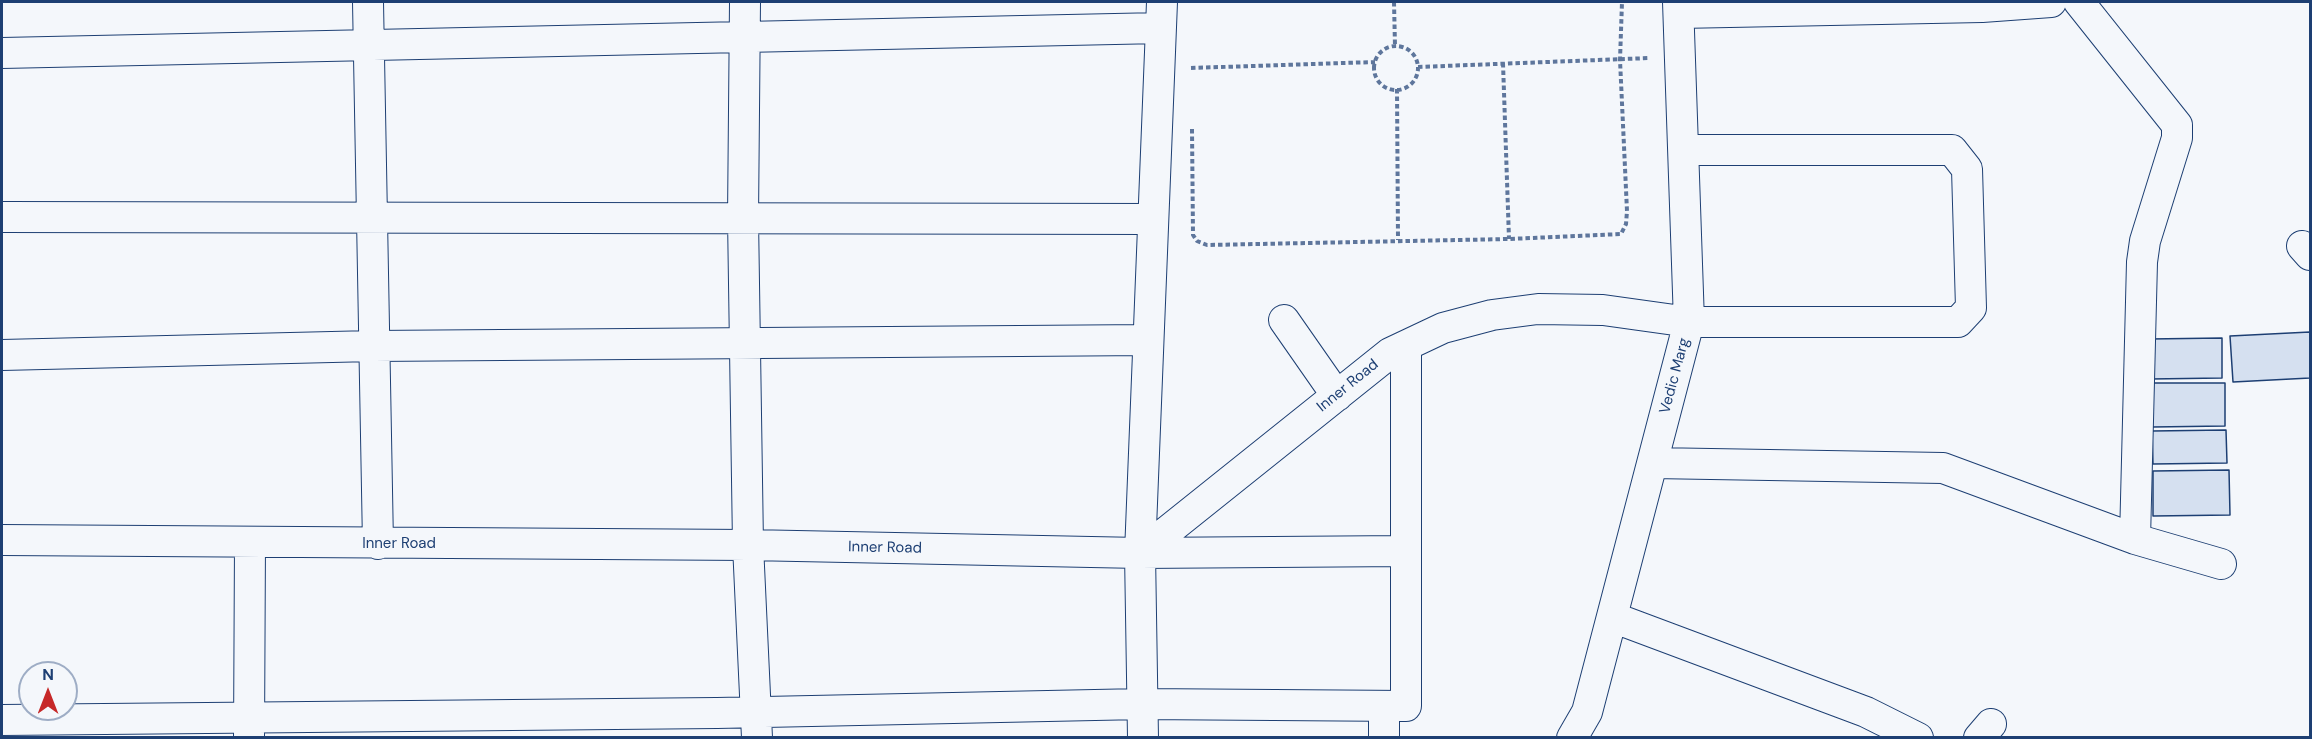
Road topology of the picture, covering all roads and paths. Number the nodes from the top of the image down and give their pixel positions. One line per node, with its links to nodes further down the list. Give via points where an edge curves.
1 (368, 2): 10 (street)
2 (745, 2): 9 (street)
3 (1394, 2): 11 (path)
4 (1622, 2): 13 (path)
5 (2043, 2): 7 (street, via 1982,7)
6 (2079, 2): 36 (street, via 2177,125 2177,138 2142,262)
7 (1679, 8): 20 (street, Vedic Marg)
8 (1161, 15): 9 (street); 24 (street)
9 (746, 37): 10 (street); 23 (street)
10 (369, 45): 12 (street); 22 (street)
11 (1395, 46): 14 (path, via 1382,51); 16 (path, via 1408,49)
12 (2, 53)
13 (1620, 60): 15 (path); 25 (path, via 1627,211 1621,234)
14 (1375, 62): 17 (path, via 1191,67); 18 (path, via 1380,83)
15 (1503, 63): 16 (path); 25 (path)
16 (1418, 67): 18 (path, via 1414,81)
17 (1191, 78)
18 (1397, 89): 26 (path)
19 (1191, 123): 26 (path, via 1193,235 1197,241 1207,245)
20 (1684, 150): 28 (street, Vedic Marg); 28 (street, Inner Road, via 1952,150 1966,169 1971,297 1971,308 1958,322)
21 (2, 217): 22 (street)
22 (370, 217): 23 (street); 31 (street)
23 (743, 218): 24 (street); 30 (street)
24 (1153, 219): 29 (street)
25 (1509, 239): 26 (path)
26 (1398, 240)
27 (1284, 320): 34 (street)
28 (1689, 322): 32 (street, Inner Road, via 1603,310 1538,309 1492,315 1443,328); 35 (street, Vedic Marg)
29 (1148, 340): 30 (street); 42 (street)
30 (745, 343): 31 (street); 40 (street)
31 (373, 346): 33 (street); 39 (street)
32 (1406, 346): 34 (street, Inner Road, via 1390,353); 41 (street)
33 (2, 355)
34 (1337, 396): 42 (street, Inner Road)
35 (1653, 463): 36 (street, via 1943,468); 44 (street, Vedic Marg)
36 (2135, 539): 43 (street)
37 (2, 540): 38 (street, Inner Road)
38 (250, 543): 39 (street, Inner Road); 49 (street)
39 (378, 544): 40 (street, Inner Road)
40 (748, 545): 42 (street, Inner Road); 48 (street)
41 (1405, 551): 42 (street); 46 (street, via 1406,706)
42 (1140, 553): 45 (street)
43 (2221, 564)
44 (1612, 617): 52 (street, Vedic Marg, via 1587,712); 53 (street, via 1866,712)
45 (1142, 704): 46 (street); 48 (street); 50 (street)
46 (1384, 706): 51 (street)
47 (2, 720): 49 (street)
48 (757, 725): 49 (street)
49 (249, 727)
50 (1143, 738)
51 (1384, 738)
52 (1572, 738)
53 (1918, 738)

